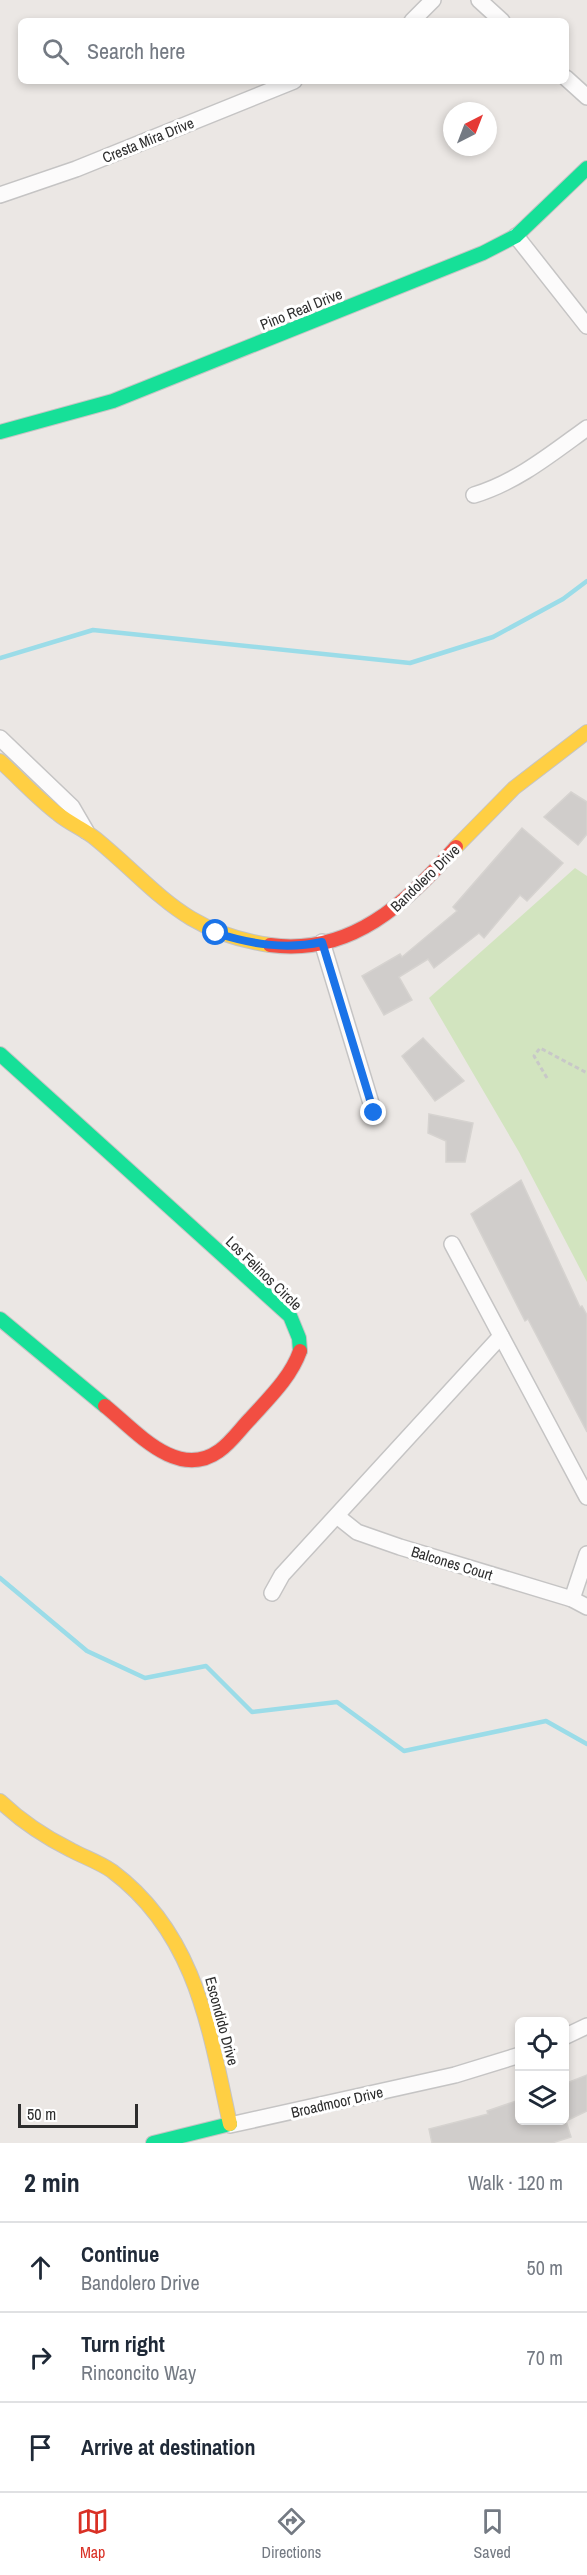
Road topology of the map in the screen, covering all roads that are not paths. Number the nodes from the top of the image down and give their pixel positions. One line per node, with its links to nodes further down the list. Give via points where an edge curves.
1 (434, 0): 3 (street)
2 (479, 0): 4 (street)
3 (415, 18)
4 (499, 18)
5 (569, 81): 7 (street)
6 (287, 84): 9 (street, Cresta Mira Drive, via 76,169)
7 (587, 98)
8 (587, 168): 10 (street, Pino Real Drive)
9 (0, 195)
10 (516, 236): 11 (street); 13 (street, Pino Real Drive, via 462,262 113,401)
11 (587, 326)
12 (587, 428): 14 (street, via 519,477)
13 (0, 432)
14 (474, 495)
15 (587, 732): 19 (street, Bandolero Drive, via 491,809 422,884 390,912 359,930)
16 (0, 738): 18 (street, Bandolero Drive, via 72,807)
17 (0, 761): 18 (street, Bandolero Drive, via 63,819)
18 (86, 831): 19 (street, Bandolero Drive, via 166,903 216,933 281,946)
19 (322, 942): 21 (street)
20 (0, 1054): 23 (street, Los Felinos Circle, via 290,1316 300,1348 289,1372 221,1450 210,1458 192,1462 176,1460 160,1451)
21 (374, 1113)
22 (452, 1244): 24 (street)
23 (0, 1319)
24 (501, 1336): 25 (street); 26 (street)
25 (587, 1497)
26 (337, 1516): 28 (street, via 282,1575); 29 (street, Balcones Court, via 357,1532)
27 (587, 1554): 29 (street)
28 (272, 1593)
29 (572, 1599): 30 (street, Balcones Court)
30 (587, 1607)
31 (0, 1801): 35 (street, Escondido Drive, via 35,1829 111,1870 151,1905 174,1936 201,1999)
32 (587, 2026): 33 (street)
33 (569, 2035)
34 (515, 2056): 35 (street, Broadmoor Drive, via 455,2075)
35 (230, 2125): 36 (street, Broadmoor Drive)
36 (153, 2143)

